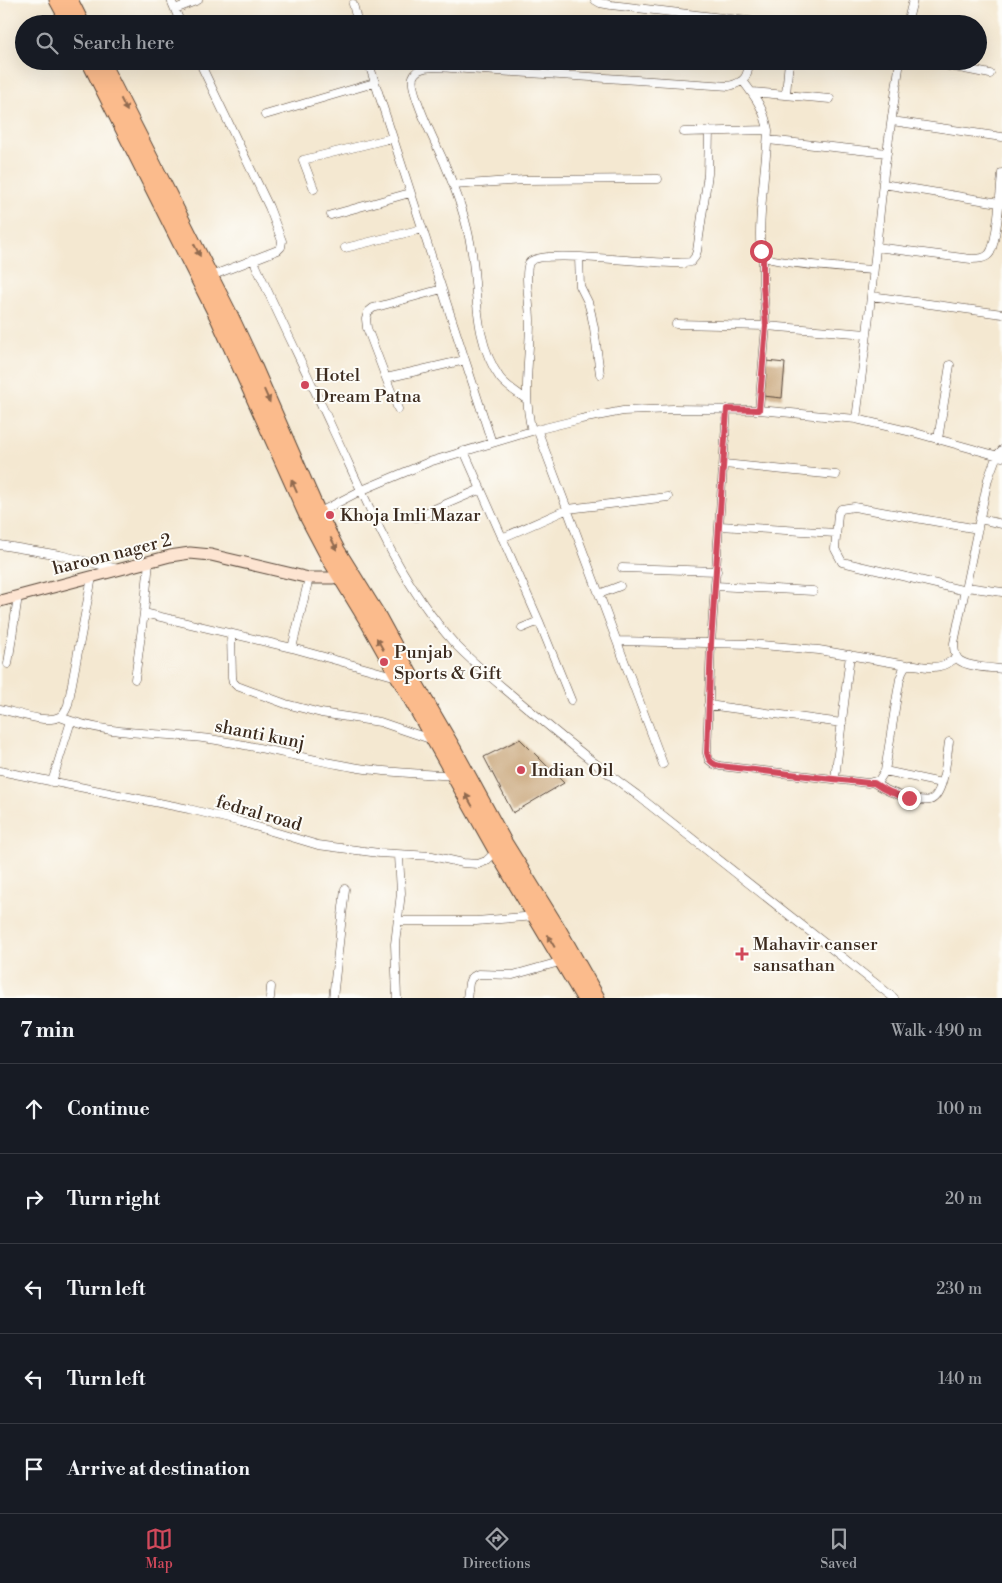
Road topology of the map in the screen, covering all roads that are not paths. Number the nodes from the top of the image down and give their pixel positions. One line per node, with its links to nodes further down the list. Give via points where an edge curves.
1 (57, 0): 9 (highway)
2 (70, 0): 10 (highway)
3 (170, 0): 8 (street)
4 (198, 0): 8 (street)
5 (594, 0): 13 (street)
6 (913, 0): 14 (street)
7 (353, 4): 12 (street)
8 (175, 9): 11 (street)
9 (65, 15)
10 (78, 15)
11 (178, 15)
12 (356, 15)
13 (694, 15)
14 (909, 15)
15 (94, 70): 94 (highway, one-way to 15, via 328,556 308,518 242,367)
16 (107, 70): 55 (highway, one-way to 55)
17 (203, 70): 53 (street, via 282,241 278,250)
18 (370, 70): 27 (street)
19 (420, 70): 43 (street, via 412,80 414,89)
20 (484, 70): 26 (street, via 720,86)
21 (748, 70): 26 (street)
22 (788, 70): 29 (street)
23 (899, 70): 32 (street)
24 (970, 70): 25 (street)
25 (990, 74)
26 (743, 81): 28 (street)
27 (374, 83): 31 (street); 36 (street)
28 (752, 92): 29 (street); 33 (street, via 766,117)
29 (786, 94): 30 (street)
30 (830, 99)
31 (265, 115)
32 (892, 121): 37 (street); 39 (street)
33 (768, 130): 34 (street); 38 (street)
34 (709, 131): 35 (street); 52 (street, via 708,174 697,251 691,262 673,264)
35 (684, 132)
36 (392, 138): 44 (street, via 303,160); 45 (street)
37 (1002, 138)
38 (768, 140): 39 (street); 51 (street, via 760,232)
39 (887, 153): 42 (street)
40 (1002, 173): 46 (street)
41 (658, 179): 43 (street, via 495,181)
42 (883, 184): 46 (street); 50 (street)
43 (454, 185): 66 (street, via 469,236 483,340 501,378)
44 (314, 189)
45 (410, 193): 47 (street); 48 (street)
46 (998, 203): 50 (street, via 993,247 981,258)
47 (331, 215)
48 (422, 229): 49 (street); 56 (street)
49 (345, 248)
50 (876, 248): 54 (street)
51 (763, 256): 54 (street, via 790,262); 60 (street)
52 (579, 257): 64 (street, via 580,286 591,313); 66 (street, via 540,256 529,263)
53 (253, 259): 55 (street); 79 (street)
54 (873, 270): 57 (street)
55 (211, 276): 82 (highway, one-way to 82)
56 (442, 289): 62 (street); 65 (street, via 368,312 367,328)
57 (871, 296): 58 (street); 61 (street)
58 (1002, 314)
59 (676, 324): 60 (street)
60 (766, 326): 61 (street); 69 (street)
61 (867, 334): 70 (street)
62 (465, 360): 65 (street); 73 (street)
63 (950, 365): 72 (street)
64 (600, 374)
65 (386, 378): 67 (street)
66 (527, 400): 71 (street, via 528,416)
67 (398, 408)
68 (727, 409): 69 (street); 71 (street, via 622,411); 76 (street)
69 (759, 410): 70 (street)
70 (856, 419): 72 (street)
71 (535, 430): 73 (street); 81 (street)
72 (938, 439): 75 (street)
73 (492, 442): 74 (street)
74 (464, 451): 78 (street); 79 (street)
75 (1000, 454): 84 (street, via 988,479)
76 (724, 464): 77 (street); 86 (street)
77 (836, 475)
78 (481, 489): 83 (street); 89 (street)
79 (360, 491): 82 (street); 149 (street, via 412,585 454,643 474,662 590,760)
80 (668, 497): 81 (street)
81 (568, 509): 89 (street); 103 (street)
82 (318, 513): 94 (highway, one-way to 94, via 338,550)
83 (416, 517)
84 (980, 519): 85 (street); 87 (street)
85 (1002, 524)
86 (720, 526): 88 (street); 95 (street)
87 (978, 530): 88 (street, via 854,507 838,514); 100 (street)
88 (836, 533): 100 (street, via 834,549 842,562)
89 (502, 538): 107 (street)
90 (0, 545): 93 (street)
91 (149, 562): 93 (street, haroon nager 2); 97 (street, haroon nager 2, via 170,556 211,555); 106 (street)
92 (622, 568): 95 (street)
93 (122, 569): 96 (street, haroon nager 2)
94 (344, 571): 97 (street, haroon nager 2, via 334,578); 118 (highway, one-way to 94); 136 (highway, via 378,616)
95 (717, 571): 99 (street)
96 (92, 577): 104 (street, haroon nager 2); 123 (street, via 68,705)
97 (309, 578): 112 (street)
98 (620, 586): 103 (street)
99 (715, 586): 101 (street); 111 (street)
100 (966, 589): 102 (street); 114 (street, via 954,643)
101 (813, 591)
102 (1002, 592)
103 (599, 594): 110 (street)
104 (18, 596): 105 (street, haroon nager 2); 115 (street)
105 (0, 601)
106 (144, 613): 109 (street); 119 (street)
107 (539, 621): 108 (street); 120 (street)
108 (522, 628)
109 (231, 634): 112 (street); 126 (street, via 232,677 238,686 286,704 380,722)
110 (617, 641): 111 (street); 128 (street)
111 (711, 643): 113 (street); 121 (street)
112 (292, 648): 118 (street)
113 (850, 655): 116 (street); 125 (street)
114 (956, 658): 116 (street, via 938,667); 117 (street, via 968,664)
115 (8, 664)
116 (907, 665): 130 (street, via 900,679)
117 (1002, 669)
118 (398, 677): 126 (highway)
119 (135, 679)
120 (571, 700)
121 (708, 705): 125 (street); 132 (street, via 707,753 714,764)
122 (0, 709): 123 (street, shanti kunj, via 44,719)
123 (60, 717): 124 (street, shanti kunj)
124 (71, 721): 131 (street, shanti kunj, via 100,729 227,742 354,767); 133 (street)
125 (842, 723): 132 (street)
126 (435, 740): 131 (highway)
127 (949, 742): 135 (street)
128 (663, 764)
129 (0, 771): 133 (street, fedral road)
130 (885, 771): 134 (street); 135 (street)
131 (456, 776): 136 (highway, one-way to 131)
132 (835, 778): 134 (street)
133 (52, 782): 137 (street, fedral road, via 189,809 318,846)
134 (874, 783): 135 (street, via 895,795 924,801 936,796)
135 (941, 783)
136 (501, 847): 137 (street, fedral road, via 478,864 432,856); 139 (highway); 148 (highway, via 558,929)
137 (399, 855): 140 (street, via 401,894)
138 (345, 889): 144 (street)
139 (536, 916): 140 (street, via 476,921); 141 (highway, one-way to 139)
140 (398, 921): 145 (street, via 395,959)
141 (563, 961): 146 (street, via 513,975 478,974 469,983); 147 (highway)
142 (271, 987): 143 (street)
143 (270, 998)
144 (333, 998)
145 (397, 998)
146 (467, 998)
147 (584, 998)
148 (597, 998)
149 (894, 998)

